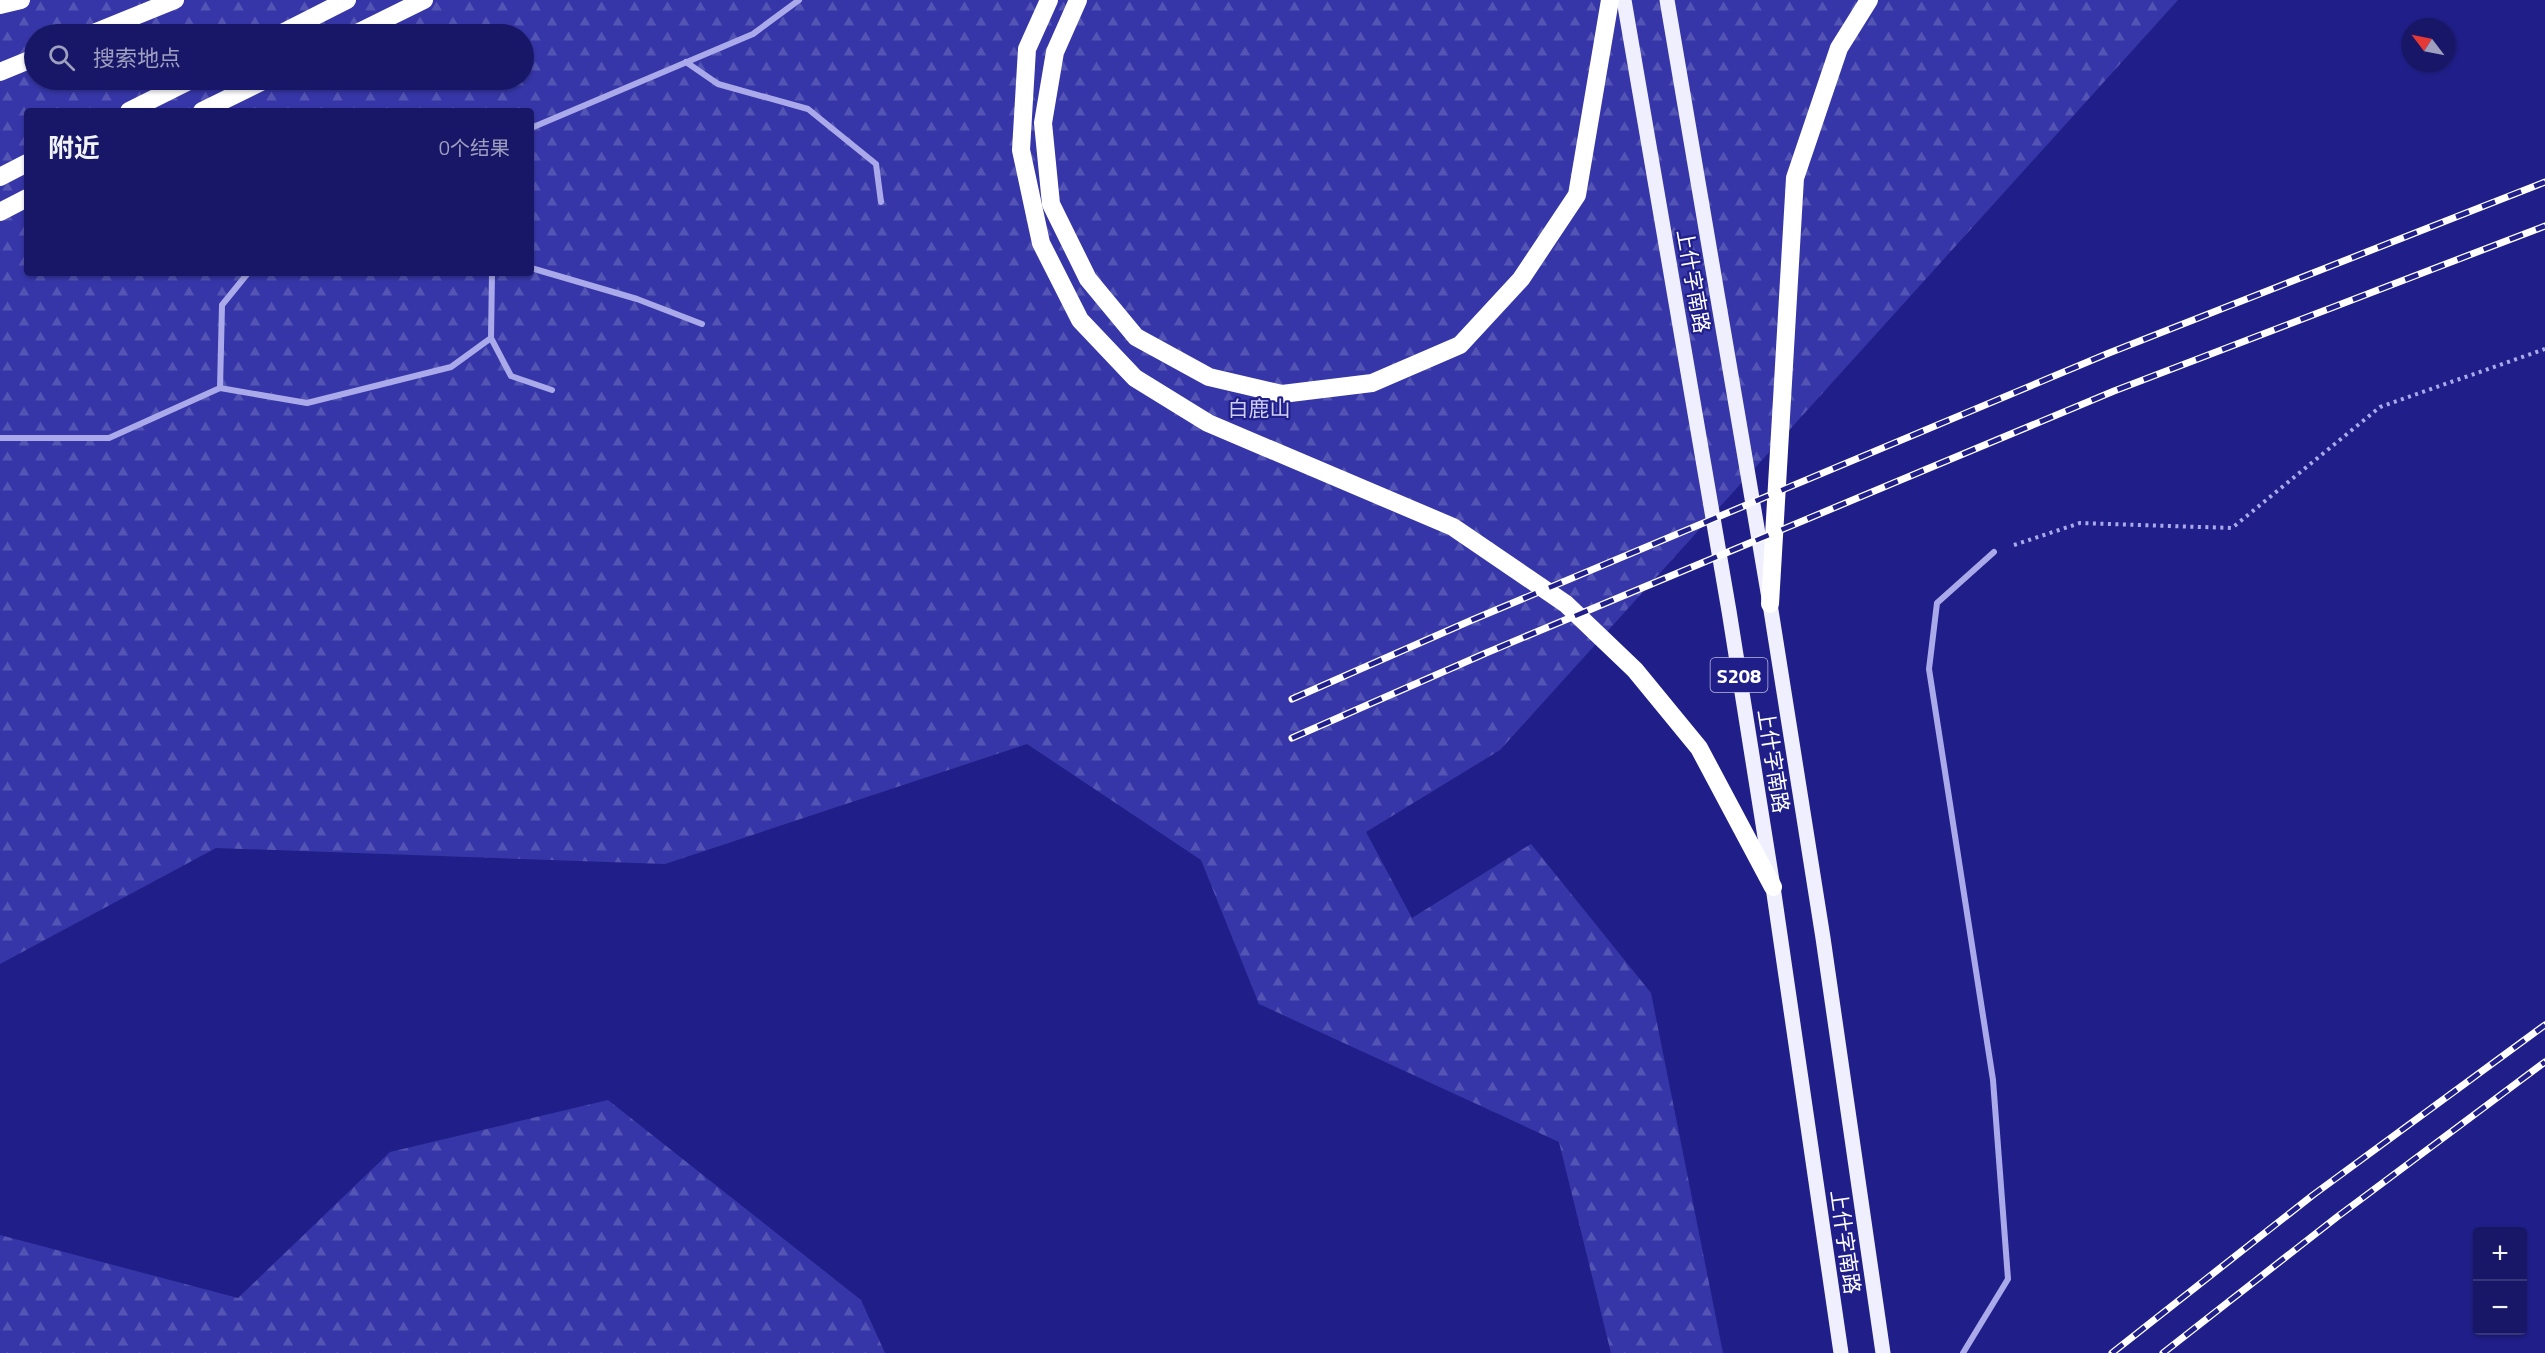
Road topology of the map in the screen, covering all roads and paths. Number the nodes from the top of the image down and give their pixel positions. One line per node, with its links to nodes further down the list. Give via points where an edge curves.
1 (21, 0): 12 (highway)
2 (175, 0): 13 (highway)
3 (347, 0): 14 (highway)
4 (424, 0): 15 (highway)
5 (799, 0): 17 (street, via 753,34)
6 (1049, 0): 40 (highway, via 1027,49 1021,150 1041,243 1080,320 1136,378 1209,423 1453,527 1566,604 1635,670 1700,748)
7 (1078, 0): 8 (highway, via 1055,52 1043,123 1051,204 1088,279 1136,337 1209,377 1282,394 1372,383 1460,345 1521,279 1577,195)
8 (1610, 0)
9 (1624, 0): 40 (main road, 上什字南路 / S208)
10 (1667, 0): 39 (main road, 上什字南路 / S208)
11 (1869, 0): 39 (highway, via 1839,48 1795,177)
12 (0, 6)
13 (116, 24)
14 (300, 24)
15 (375, 24)
16 (24, 62): 18 (highway)
17 (686, 62): 23 (street); 27 (street, via 718,84 808,109 876,164)
18 (0, 72)
19 (171, 90): 21 (highway)
20 (245, 90): 22 (highway)
21 (135, 108)
22 (208, 108)
23 (534, 127)
24 (24, 165): 25 (highway)
25 (0, 177)
26 (24, 200): 28 (highway)
27 (881, 202)
28 (0, 212)
29 (534, 269): 32 (street, via 637,298)
30 (246, 276): 35 (street, via 222,305)
31 (492, 276): 33 (street)
32 (702, 324)
33 (490, 338): 35 (street, via 451,367 307,403); 36 (street, via 511,376)
34 (2545, 349): 38 (path, via 2380,407 2232,528 2080,523)
35 (220, 388): 37 (street, via 109,438)
36 (552, 390)
37 (0, 438)
38 (1994, 552): 43 (street, via 1936,603 1929,669 1993,1080 2008,1279)
39 (1770, 604): 42 (main road, 上什字南路 / S208)
40 (1773, 887): 41 (main road, 上什字南路 / S208)
41 (1841, 1353)
42 (1883, 1353)
43 (1963, 1353)

